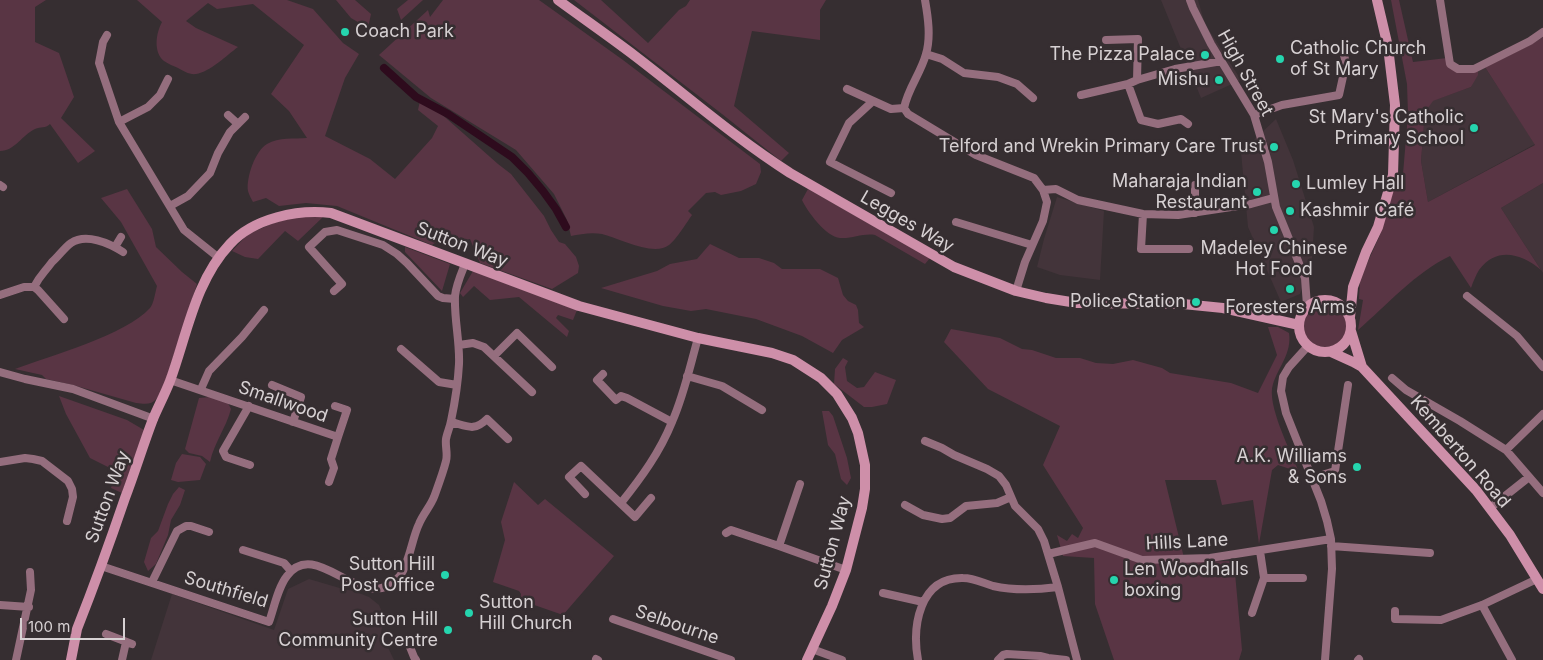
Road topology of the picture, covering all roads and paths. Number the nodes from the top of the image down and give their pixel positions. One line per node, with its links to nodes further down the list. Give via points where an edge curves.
1 (558, 0): 44 (street, Legges Way, via 748,145 790,173 954,267)
2 (925, 0): 10 (street, via 929,24)
3 (1190, 0): 11 (street, High Street)
4 (1377, 0): 42 (street, via 1388,47 1395,105 1393,175 1378,227)
5 (1440, 0): 6 (street, via 1450,64 1458,69 1474,69)
6 (1543, 32)
7 (102, 39): 23 (street, via 99,63)
8 (1106, 40): 13 (street, via 1138,39)
9 (1343, 51): 20 (street, via 1346,63 1339,95 1282,105)
10 (926, 54): 17 (street, via 942,59 964,73 998,77 1026,87); 19 (street)
11 (1222, 61): 13 (street, via 1175,68); 20 (street, High Street)
12 (168, 79): 23 (street, via 160,95 148,106)
13 (1137, 80): 14 (street)
14 (1128, 84): 16 (street); 25 (street, via 1141,120 1158,124 1181,119)
15 (847, 89): 18 (street)
16 (1081, 96)
17 (1033, 98)
18 (873, 101): 19 (street, via 891,109); 28 (street, via 849,123 830,162 881,183)
19 (904, 108): 27 (street, via 908,114 976,155 1034,178)
20 (1254, 114): 29 (street, High Street, via 1268,162)
21 (228, 115): 24 (street)
22 (244, 117): 24 (street)
23 (119, 122): 30 (street)
24 (238, 124): 30 (street, via 230,132 210,173 188,196)
25 (1188, 124)
26 (1195, 185): 31 (street)
27 (1043, 190): 32 (street, via 1056,189 1078,200); 35 (street, via 1047,202 1044,221)
28 (891, 193)
29 (1274, 198): 31 (street); 49 (street, High Street, via 1305,278)
30 (170, 206): 39 (street, via 184,230)
31 (1195, 213): 32 (street)
32 (1142, 214): 37 (street, via 1141,249)
33 (956, 222): 35 (street)
34 (120, 237): 36 (street)
35 (1032, 245): 44 (street)
36 (115, 247): 38 (street); 41 (street, via 89,239 74,242 42,273)
37 (1189, 249)
38 (123, 252)
39 (218, 258): 40 (street, Sutton Way, via 244,230 295,212 316,211 331,213); 68 (street, Sutton Way, via 195,305)
40 (465, 264): 47 (street); 55 (street, Sutton Way, via 579,306)
41 (34, 287): 45 (street); 50 (street, via 62,316)
42 (1353, 287): 48 (street); 52 (street)
43 (334, 291): 47 (street, via 342,284 309,247 325,232 337,230 383,245 407,263 438,296)
44 (1016, 291): 53 (street, Legges Way, via 1077,303 1183,304 1223,308)
45 (0, 295)
46 (1467, 296): 61 (street, via 1517,336)
47 (455, 299): 56 (street)
48 (1334, 301): 49 (street, via 1316,301); 52 (street)
49 (1307, 306): 53 (street)
50 (66, 307)
51 (264, 310): 72 (street, via 209,371)
52 (1350, 317): 54 (street)
53 (1299, 324): 57 (street, via 1299,332)
54 (1351, 331): 59 (street, via 1348,340); 63 (street, Kemberton Road)
55 (698, 338): 66 (street); 109 (street, Sutton Way, via 793,360 821,378 837,394 858,433 865,465 862,508)
56 (459, 344): 60 (street, via 479,345); 71 (street)
57 (1308, 346): 59 (street, via 1316,351); 89 (street, via 1289,367 1283,377 1281,391 1286,413)
58 (401, 349): 71 (street, via 439,382)
59 (1331, 352): 63 (street, Kemberton Road)
60 (494, 356): 62 (street, via 517,333); 73 (street)
61 (1543, 367)
62 (552, 368)
63 (1362, 368): 98 (street, Kemberton Road)
64 (0, 372): 78 (street, via 73,389)
65 (603, 374): 81 (street, via 596,380 616,400 621,396 627,398)
66 (688, 376): 76 (street, via 722,386); 81 (street)
67 (1392, 378): 85 (street, via 1406,390)
68 (170, 380): 72 (street, Smallwood); 78 (street, Sutton Way)
69 (1348, 384): 89 (street, via 1335,471)
70 (272, 385): 79 (street, via 301,397)
71 (457, 385): 80 (street)
72 (202, 389): 74 (street, Smallwood)
73 (532, 392)
74 (250, 406): 79 (street, Smallwood); 87 (street, via 224,451 226,457)
75 (335, 406): 82 (street, via 348,410)
76 (762, 410)
77 (1543, 414): 85 (street)
78 (154, 419): 108 (street, Sutton Way)
79 (293, 422): 82 (street, Smallwood)
80 (451, 422): 83 (street, via 476,427 487,419); 110 (street, via 445,443 446,462 434,497 419,523 402,572 393,582 376,589 310,565)
81 (672, 422): 96 (street, via 656,455)
82 (338, 437): 90 (street, Smallwood, via 331,459 334,468)
83 (508, 439)
84 (925, 441): 95 (street, via 995,473 1003,480)
85 (1506, 450): 88 (street)
86 (0, 462): 99 (street, via 25,458 42,461 68,481 73,497)
87 (250, 465)
88 (1529, 477): 92 (street); 98 (street)
89 (1312, 478): 102 (street)
90 (328, 482)
91 (800, 484): 103 (street)
92 (1543, 493)
93 (585, 494): 96 (street, via 569,477 581,466)
94 (651, 498): 96 (street, via 635,517)
95 (1011, 498): 97 (street, via 966,506 942,520 923,515); 107 (street, via 1038,529)
96 (621, 503)
97 (905, 505)
98 (1490, 508): 114 (street, Kemberton Road)
99 (67, 521)
100 (209, 532): 115 (street, Southfield, via 191,526 177,531)
101 (726, 533): 103 (street, via 731,530)
102 (1331, 542): 105 (street, Hills Lane); 106 (street, Hills Lane); 140 (street)
103 (779, 546): 109 (street)
104 (243, 550): 110 (street, via 284,563)
105 (1260, 551): 107 (street, Hills Lane, via 1210,558 1142,560 1095,542); 112 (street)
106 (1430, 553)
107 (1048, 554): 116 (street)
108 (101, 566): 115 (street, Southfield); 130 (street, Sutton Way, via 77,629)
109 (846, 570): 128 (street, Sutton Way)
110 (291, 571): 115 (street, Southfield, via 282,584 269,622)
111 (30, 572): 122 (street)
112 (1264, 578): 113 (street); 124 (street)
113 (1303, 578)
114 (1537, 579): 117 (street, Kemberton Road); 121 (street)
115 (152, 582)
116 (1058, 587): 119 (street, via 1010,589 957,578 940,584); 139 (street)
117 (1543, 589)
118 (882, 593): 119 (street)
119 (923, 602): 136 (street, via 916,637)
120 (0, 605): 122 (street)
121 (1482, 605): 123 (street, via 1441,620 1394,623); 141 (street)
122 (29, 607): 129 (street)
123 (1395, 611)
124 (1252, 613)
125 (613, 619): 133 (street, Selbourne)
126 (106, 634): 131 (street, via 129,643)
127 (408, 642): 132 (street)
128 (812, 649): 134 (street, Sutton Way); 135 (street)
129 (16, 660)
130 (71, 660)
131 (122, 660)
132 (416, 660)
133 (732, 660)
134 (806, 660)
135 (842, 660)
136 (918, 660)
137 (998, 660): 138 (street, via 1007,654)
138 (1066, 660)
139 (1074, 660)
140 (1325, 660)
141 (1512, 660)

